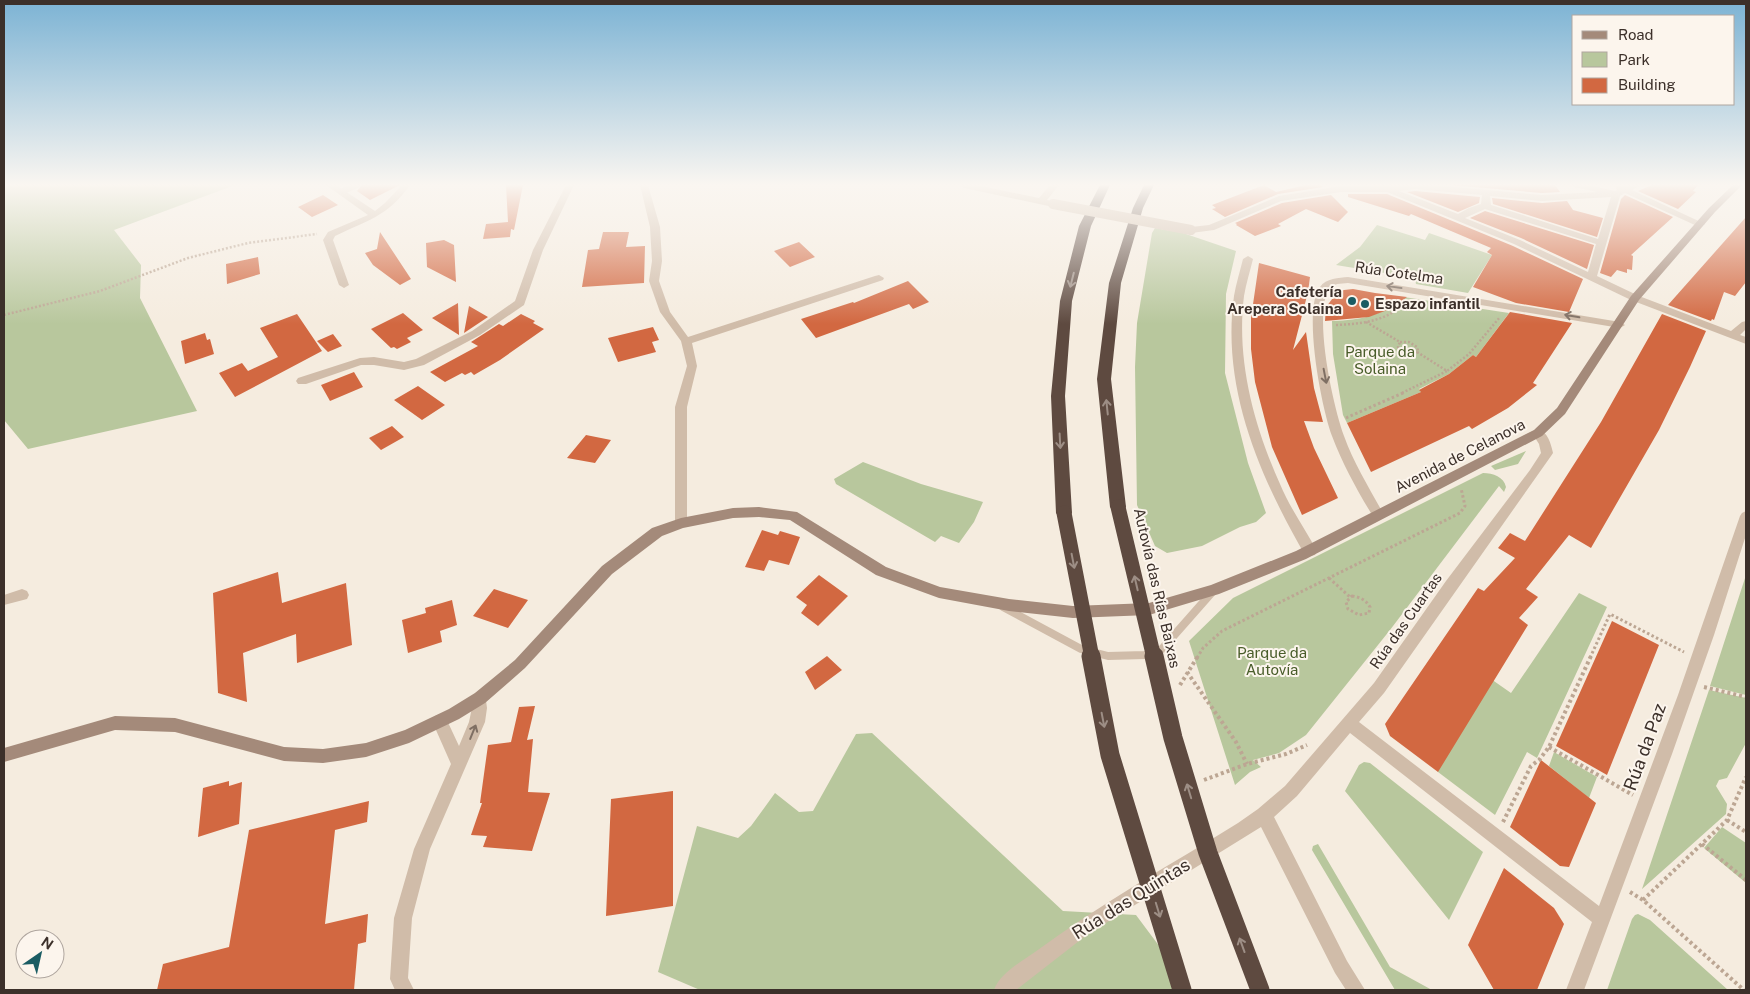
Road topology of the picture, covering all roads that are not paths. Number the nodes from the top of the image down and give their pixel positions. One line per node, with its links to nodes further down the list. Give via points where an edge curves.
1 (336, 231): 14 (street, via 328,240)
2 (547, 231): 21 (street, via 520,303 476,333 420,362 404,366 360,362)
3 (655, 231): 19 (street, via 654,281 665,312)
4 (1084, 231): 40 (highway, one-way to 40, bridge, via 1066,301 1058,396 1064,513 1110,755)
5 (1131, 231): 41 (highway, Autovía das Rías Baixas, one-way to 5, bridge, via 1208,853 1173,738 1118,507 1104,379 1115,284)
6 (1491, 231): 13 (street)
7 (1563, 231): 10 (street)
8 (1606, 231): 10 (street)
9 (1694, 231): 15 (street, Avenida de Celanova)
10 (1602, 243): 13 (street)
11 (1248, 259): 26 (street, via 1240,282 1238,371 1253,431 1289,519)
12 (879, 278): 19 (street)
13 (1591, 278): 15 (street)
14 (344, 284)
15 (1635, 298): 17 (street, Avenida de Celanova); 18 (street)
16 (1746, 324): 18 (street)
17 (1620, 325): 22 (street, Avenida de Celanova, via 1562,411); 23 (street, Rúa Cotelma, one-way to 23, via 1348,280 1324,286 1320,294 1318,333 1337,435)
18 (1732, 336): 20 (street)
19 (686, 341): 25 (street, via 692,366 682,407)
20 (1746, 342)
21 (302, 381)
22 (1538, 433): 23 (street, Avenida de Celanova); 33 (street, Rúa das Cuartas, via 1547,453 1534,473 1379,688)
23 (1378, 515): 26 (street, Avenida de Celanova)
24 (1746, 516): 37 (street, Rúa da Paz, via 1698,659)
25 (681, 523): 30 (street, Avenida de Celanova, via 733,513 793,515 881,571 940,592); 31 (street, Avenida de Celanova, via 657,532 607,570 520,664)
26 (1310, 551): 27 (street, Avenida de Celanova)
27 (1214, 590): 30 (street, Avenida de Celanova, via 1149,609 1073,612); 30 (lane, via 1176,636 1162,649 1146,655 1108,656 1081,649)
28 (22, 595): 29 (street)
29 (4, 600)
30 (993, 602)
31 (480, 698): 32 (street, Avenida de Celanova); 35 (street, one-way to 31, via 477,722)
32 (440, 721): 34 (street, Avenida de Celanova, via 409,736 366,750 323,756 284,754 175,725 115,723); 35 (street)
33 (1349, 723): 36 (street, Rúa das Cuartas, via 1291,791); 37 (street)
34 (4, 755)
35 (459, 765): 38 (street, via 422,849 403,918 399,980)
36 (1264, 815): 39 (street, Rúa das Quintas, via 1082,928); 42 (street, via 1341,967)
37 (1602, 918): 43 (street, Rúa da Paz)
38 (404, 990)
39 (1003, 990)
40 (1182, 990)
41 (1260, 990)
42 (1356, 990)
43 (1575, 990)

